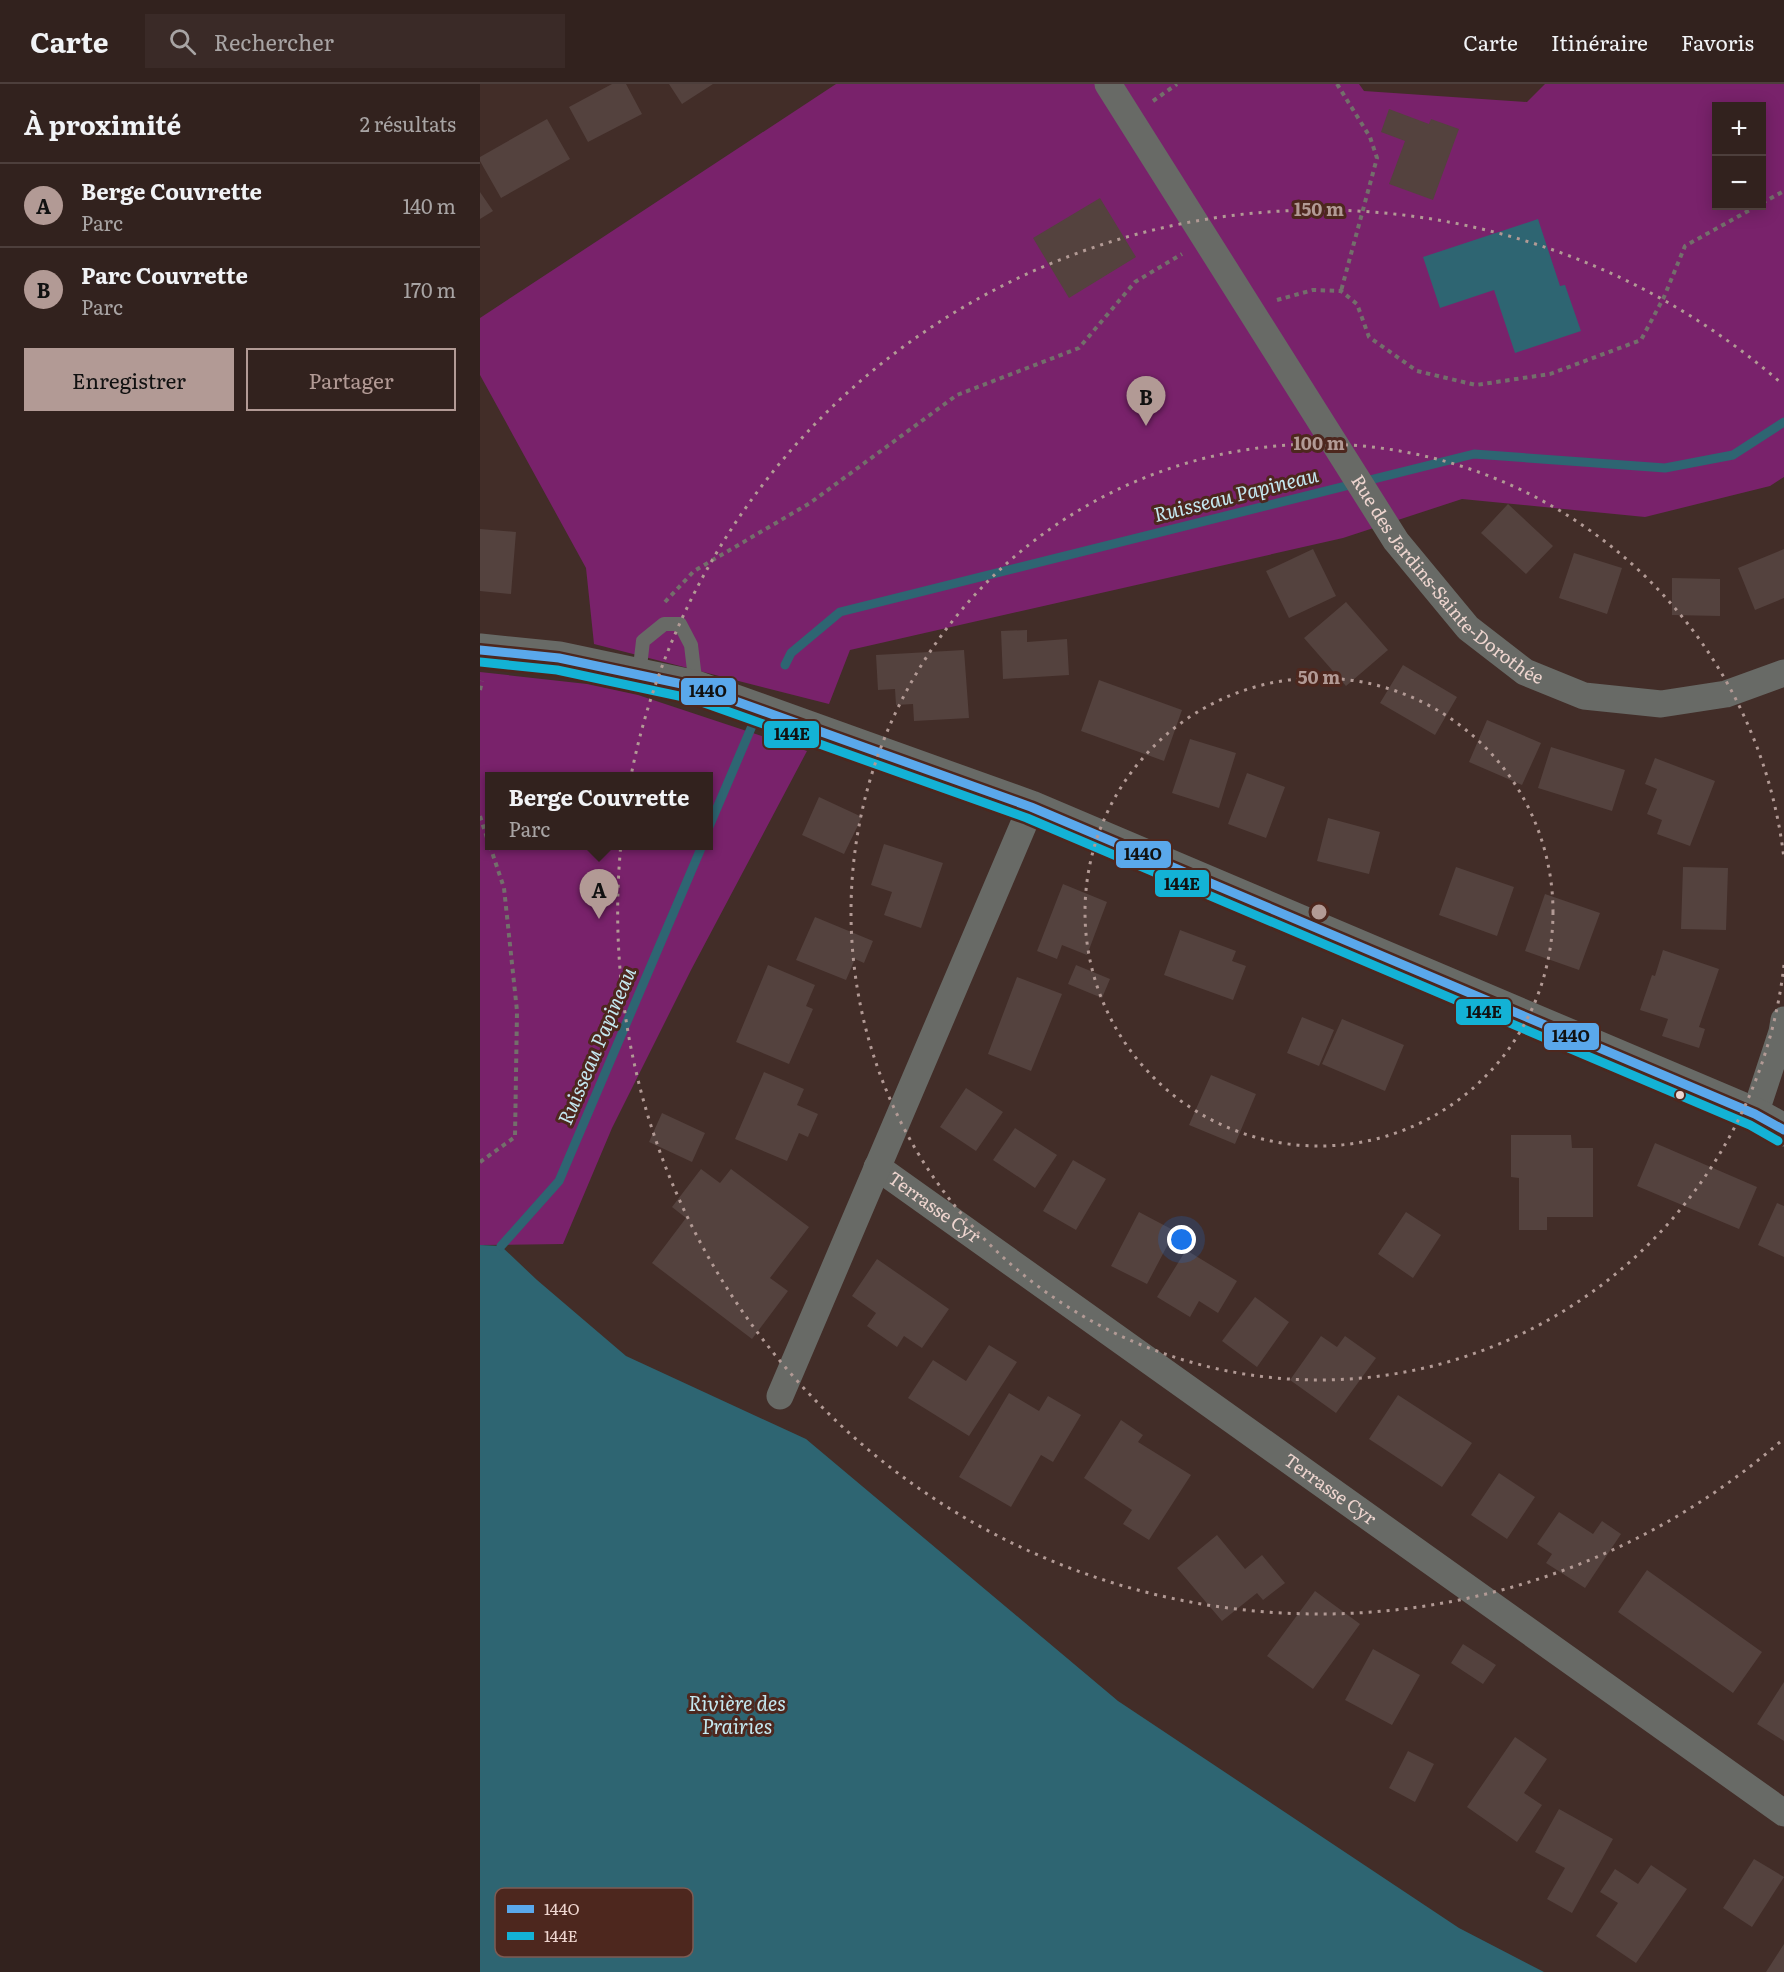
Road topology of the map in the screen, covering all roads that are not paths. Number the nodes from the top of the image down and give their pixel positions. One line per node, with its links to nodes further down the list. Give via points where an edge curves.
1 (1108, 84): 3 (street, Rue des Jardins-Sainte-Dorothée, via 1396,541 1468,628 1525,672 1584,696 1661,705 1726,694)
2 (480, 650): 4 (street, via 559,658)
3 (1784, 673)
4 (639, 675): 5 (street); 5 (lane, via 643,641 664,624 680,624 691,645)
5 (696, 687): 6 (street)
6 (1031, 807): 8 (street); 10 (street, Terrasse Cyr)
7 (1784, 1020): 8 (street)
8 (1755, 1114): 9 (street)
9 (1784, 1130)
10 (877, 1167): 11 (street, Terrasse Cyr); 12 (street, Terrasse Cyr)
11 (780, 1396)
12 (1784, 1813)

